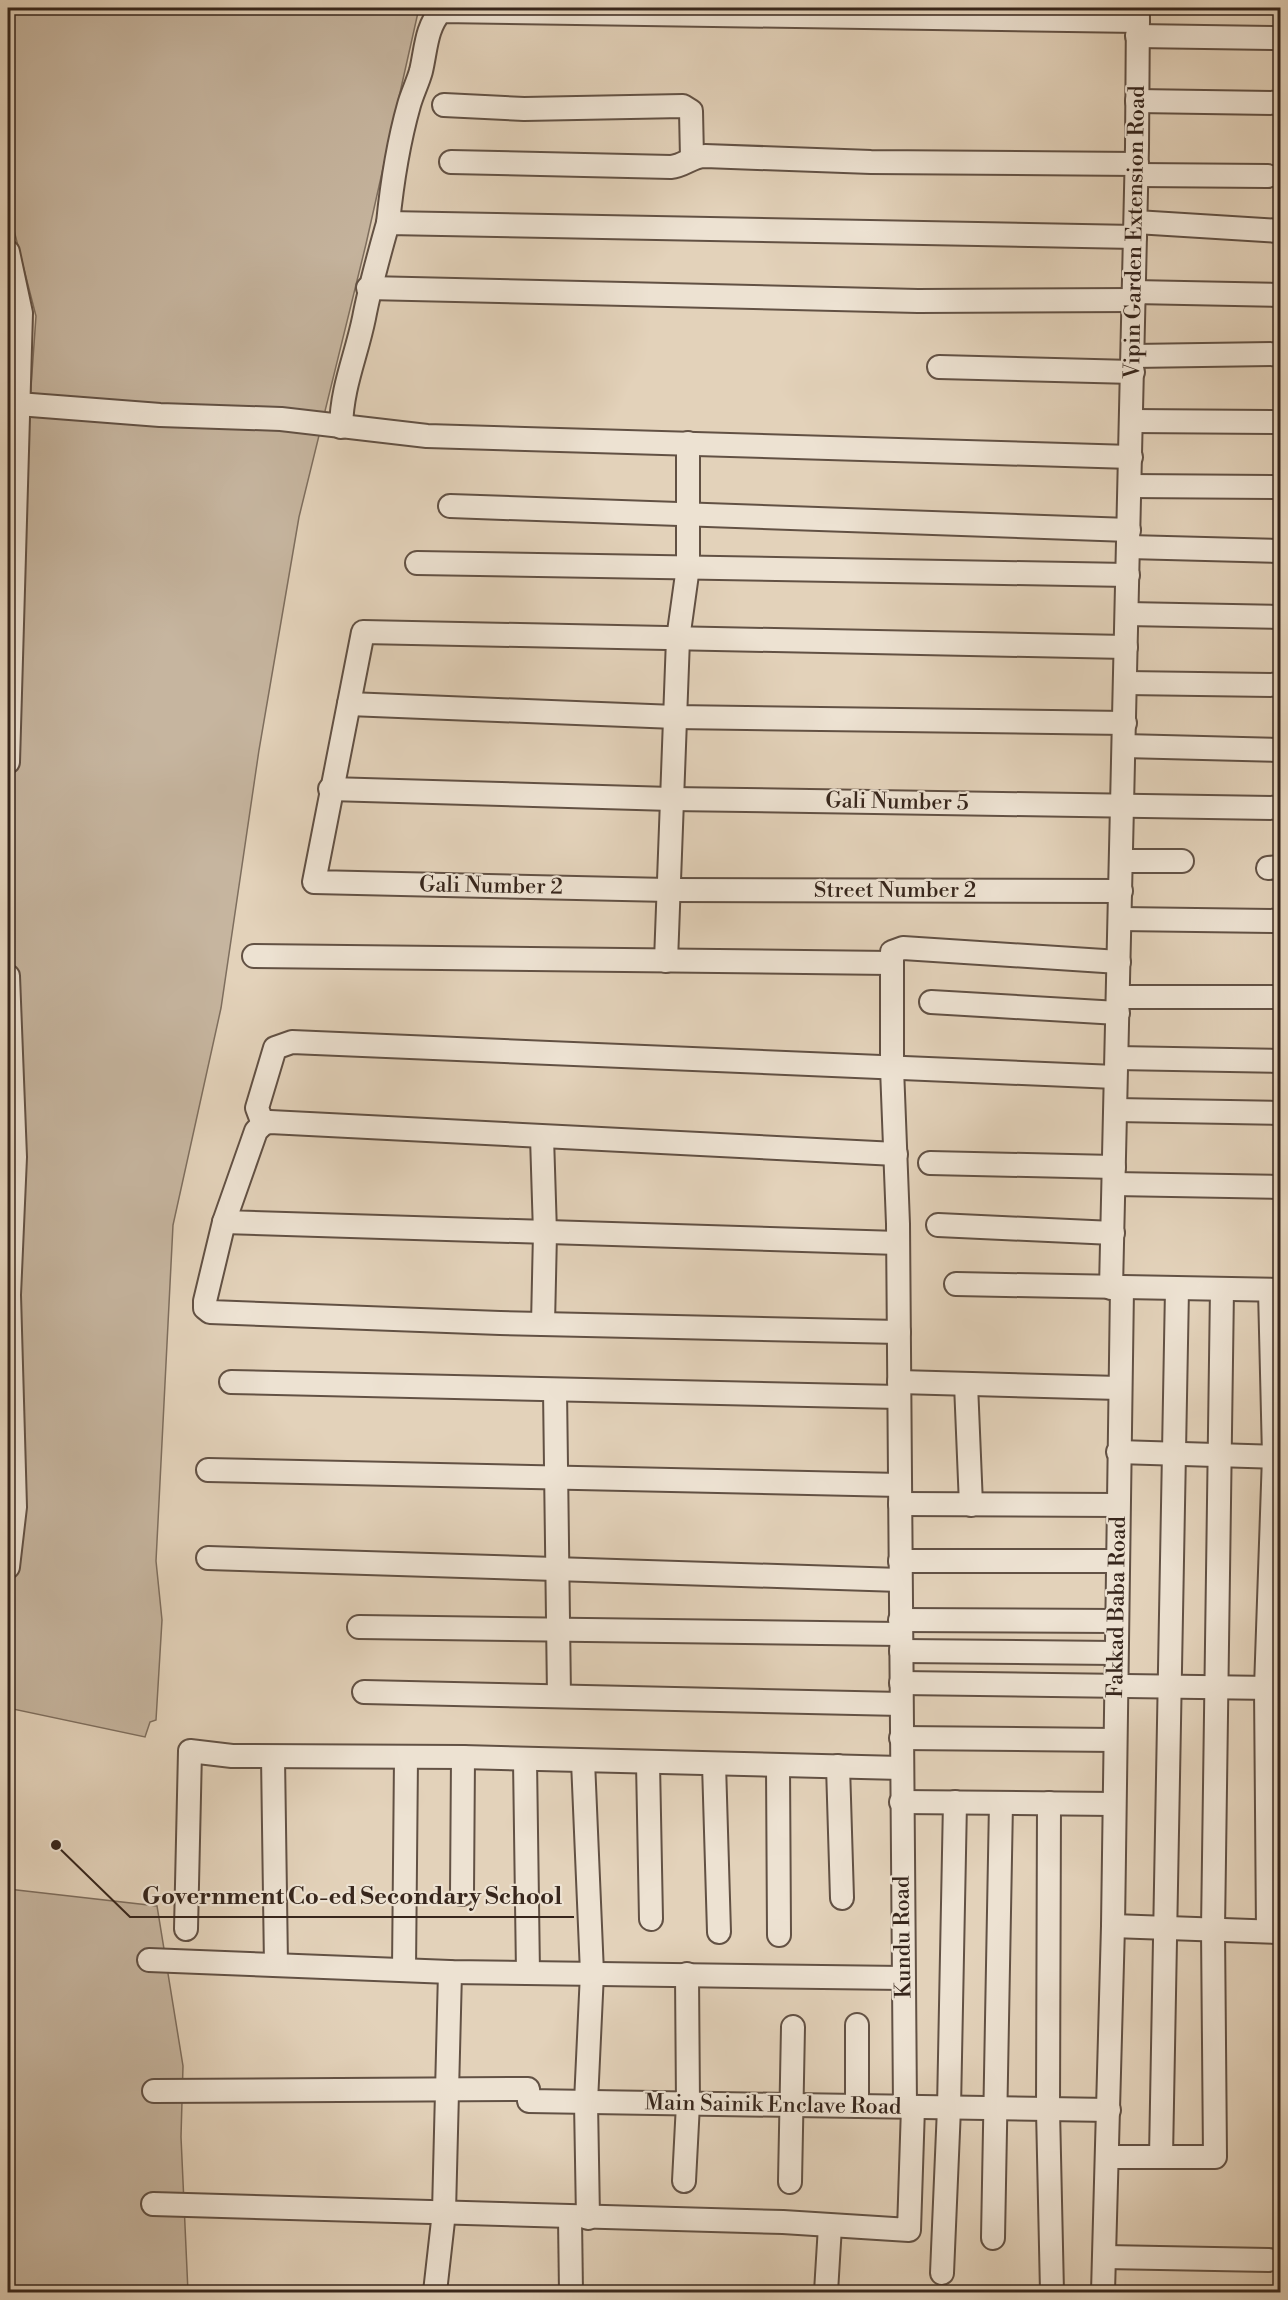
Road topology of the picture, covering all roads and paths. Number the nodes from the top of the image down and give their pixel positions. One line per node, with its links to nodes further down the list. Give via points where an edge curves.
1 (445, 9): 2 (street); 12 (street, via 434,19 409,104 394,166)
2 (693, 11): 3 (street)
3 (1138, 22): 4 (street); 5 (street, Vipin Garden Extension Road)
4 (1276, 38)
5 (1137, 101): 6 (street); 10 (street, Vipin Garden Extension Road)
6 (1281, 103)
7 (444, 105): 8 (street, via 524,109 683,106 691,111)
8 (692, 158): 9 (street, via 671,167); 10 (street)
9 (451, 162)
10 (1137, 170): 11 (street); 13 (street, Vipin Garden Extension Road)
11 (1268, 176)
12 (388, 223): 13 (street, via 767,232); 16 (street)
13 (1136, 229): 14 (street); 18 (street, Vipin Garden Extension Road)
14 (1281, 231)
15 (8, 252): 22 (street, via 21,313)
16 (368, 288): 18 (street, via 894,300); 25 (street, via 364,318 342,397)
17 (1281, 295): 18 (street)
18 (1134, 296): 20 (street, Vipin Garden Extension Road)
19 (1281, 354): 20 (street)
20 (1133, 364): 21 (street); 23 (street, Vipin Garden Extension Road)
21 (939, 367)
22 (18, 404): 25 (street, via 281,419); 48 (street)
23 (1132, 421): 24 (street); 27 (street, Vipin Garden Extension Road)
24 (1281, 422)
25 (341, 427): 26 (street, via 439,437)
26 (688, 443): 27 (street); 31 (street)
27 (1131, 457): 28 (street, Vipin Garden Extension Road)
28 (1130, 486): 29 (street); 32 (street, Vipin Garden Extension Road)
29 (1281, 487)
30 (450, 506): 31 (street)
31 (689, 514): 32 (street); 35 (street)
32 (1129, 539): 33 (street); 36 (street, Vipin Garden Extension Road)
33 (1281, 551)
34 (417, 563): 35 (street)
35 (688, 567): 36 (street); 39 (street)
36 (1128, 575): 37 (street, Vipin Garden Extension Road)
37 (1127, 614): 38 (street); 40 (street, Vipin Garden Extension Road)
38 (1281, 617)
39 (678, 639): 40 (street); 43 (street, via 363,632); 44 (street)
40 (1126, 647): 41 (street, Vipin Garden Extension Road)
41 (1126, 683): 42 (street); 45 (street, Vipin Garden Extension Road)
42 (1281, 685)
43 (349, 704): 44 (street); 49 (street)
44 (675, 717): 45 (street); 50 (street)
45 (1125, 723): 46 (street, Vipin Garden Extension Road)
46 (1124, 746): 47 (street); 51 (street, Vipin Garden Extension Road)
47 (1281, 750)
48 (8, 762)
49 (330, 789): 50 (street, Gali Number 5); 55 (street, Gali Number 2, via 314,882)
50 (671, 799): 51 (street, Gali Number 5); 55 (street)
51 (1123, 806): 52 (street, Gali Number 5); 53 (street, Vipin Garden Extension Road)
52 (1281, 808)
53 (1122, 861): 54 (street); 56 (street, Fakkad Baba Road)
54 (1182, 861)
55 (668, 890): 56 (street, Street Number 2); 60 (street)
56 (1121, 891): 57 (street, Fakkad Baba Road)
57 (1120, 919): 58 (street); 62 (street, Fakkad Baba Road)
58 (1281, 921)
59 (254, 956): 60 (street)
60 (666, 961): 61 (street)
61 (891, 963): 62 (street, via 892,952 903,948); 69 (street, Kundu Road)
62 (1119, 963): 66 (street, Fakkad Baba Road)
63 (8, 976): 106 (street, via 15,1157 9,1295 15,1506)
64 (1281, 997): 66 (street)
65 (931, 1002): 66 (street)
66 (1118, 1005): 68 (street, Fakkad Baba Road)
67 (1281, 1061): 68 (street)
68 (1116, 1067): 69 (street); 70 (street, Fakkad Baba Road)
69 (892, 1068): 72 (street, via 292,1042 274,1048 257,1108); 74 (street, Kundu Road)
70 (1116, 1110): 71 (street); 76 (street, Fakkad Baba Road)
71 (1281, 1113)
72 (262, 1124): 73 (street); 78 (street, via 256,1131)
73 (542, 1137): 74 (street); 80 (street)
74 (896, 1154): 82 (street, Kundu Road)
75 (930, 1163): 76 (street)
76 (1114, 1176): 77 (street); 81 (street, Fakkad Baba Road)
77 (1281, 1187)
78 (224, 1222): 80 (street); 88 (street, via 205,1301 210,1312)
79 (938, 1224): 81 (street)
80 (545, 1233): 82 (street); 88 (street)
81 (1113, 1233): 84 (street, Fakkad Baba Road)
82 (898, 1243): 89 (street, Kundu Road)
83 (956, 1284): 84 (street)
84 (1117, 1288): 85 (street); 92 (street, Fakkad Baba Road)
85 (1177, 1289): 86 (street); 96 (street)
86 (1222, 1289): 87 (street); 97 (street)
87 (1275, 1290): 98 (street)
88 (543, 1324): 89 (street)
89 (899, 1332): 94 (street, Kundu Road)
90 (231, 1382): 93 (street)
91 (966, 1384): 92 (street); 94 (street); 102 (street)
92 (1119, 1388): 95 (street, Fakkad Baba Road)
93 (555, 1390): 94 (street); 100 (street)
94 (899, 1390): 101 (street, Kundu Road)
95 (1118, 1452): 96 (street); 103 (street, Fakkad Baba Road)
96 (1176, 1454): 97 (street); 115 (street)
97 (1220, 1455): 98 (street); 116 (street)
98 (1277, 1456): 117 (street)
99 (208, 1470): 100 (street)
100 (555, 1477): 101 (street); 107 (street)
101 (900, 1495): 102 (street); 108 (street, Kundu Road)
102 (970, 1505): 103 (street)
103 (1118, 1505): 105 (street, Fakkad Baba Road)
104 (208, 1558): 107 (street)
105 (1117, 1561): 108 (street); 109 (street, Fakkad Baba Road)
106 (8, 1567)
107 (557, 1569): 108 (street); 111 (street)
108 (900, 1570): 112 (street, Kundu Road)
109 (1116, 1621): 112 (street); 113 (street, Fakkad Baba Road)
110 (359, 1627): 111 (street)
111 (559, 1630): 112 (street); 120 (street)
112 (900, 1635): 113 (street); 119 (street, Kundu Road)
113 (1116, 1653): 114 (street, Fakkad Baba Road)
114 (1116, 1686): 115 (street); 119 (street); 122 (street, Fakkad Baba Road)
115 (1170, 1687): 116 (street); 142 (street)
116 (1216, 1688): 117 (street); 144 (street)
117 (1273, 1688): 145 (street)
118 (364, 1692): 120 (street)
119 (901, 1693): 120 (street); 121 (street, Kundu Road)
120 (559, 1696)
121 (901, 1738): 122 (street); 132 (street, Kundu Road)
122 (1115, 1740): 137 (street, Fakkad Baba Road)
123 (273, 1756): 124 (street); 143 (street, via 190,1751); 149 (street)
124 (406, 1758): 125 (street); 150 (street)
125 (463, 1758): 126 (street); 138 (street)
126 (525, 1760): 127 (street); 152 (street)
127 (583, 1761): 128 (street); 153 (street)
128 (648, 1763): 129 (street); 140 (street)
129 (714, 1764): 130 (street); 146 (street)
130 (778, 1765): 131 (street); 147 (street)
131 (838, 1766): 132 (street); 139 (street)
132 (901, 1768): 133 (street, Kundu Road)
133 (901, 1802): 134 (street); 155 (street, Kundu Road)
134 (955, 1802): 135 (street); 165 (street)
135 (1001, 1803): 136 (street); 166 (street)
136 (1049, 1803): 137 (street); 167 (street)
137 (1114, 1804): 141 (street, Fakkad Baba Road)
138 (462, 1894)
139 (842, 1898)
140 (651, 1919)
141 (1113, 1926): 142 (street); 168 (street, Fakkad Baba Road)
142 (1167, 1928): 144 (street); 170 (street)
143 (186, 1929)
144 (1213, 1929): 145 (street); 170 (street, via 1215,2157)
145 (1274, 1931)
146 (719, 1932)
147 (779, 1935)
148 (149, 1960): 149 (street)
149 (276, 1965): 150 (street)
150 (404, 1970): 151 (street)
151 (450, 1972): 152 (street); 158 (street)
152 (528, 1973): 153 (street)
153 (592, 1973): 154 (street); 160 (street)
154 (687, 1974): 155 (street); 161 (street)
155 (903, 1978): 164 (street, Kundu Road)
156 (857, 2025): 163 (street)
157 (793, 2027): 162 (street)
158 (448, 2089): 159 (street); 160 (street, Main Sainik Enclave Road, via 528,2089 529,2101); 174 (street)
159 (154, 2091)
160 (586, 2102): 161 (street, Main Sainik Enclave Road); 175 (street)
161 (688, 2104): 162 (street, Main Sainik Enclave Road); 171 (street)
162 (792, 2104): 163 (street, Main Sainik Enclave Road); 172 (street)
163 (857, 2106): 164 (street, Main Sainik Enclave Road)
164 (909, 2107): 165 (street, Main Sainik Enclave Road); 176 (street, Kundu Road, via 909,2230)
165 (949, 2108): 166 (street, Main Sainik Enclave Road); 180 (street)
166 (995, 2109): 167 (street, Main Sainik Enclave Road); 177 (street)
167 (1048, 2109): 168 (street, Main Sainik Enclave Road); 184 (street)
168 (1109, 2110): 169 (street, Fakkad Baba Road)
169 (1108, 2157): 170 (street); 178 (street, Fakkad Baba Road)
170 (1161, 2157)
171 (684, 2181)
172 (790, 2182)
173 (153, 2204): 174 (street)
174 (444, 2212): 175 (street); 181 (street)
175 (579, 2218): 176 (street); 182 (street)
176 (830, 2226): 183 (street)
177 (993, 2238)
178 (1105, 2257): 179 (street); 185 (street, Fakkad Baba Road)
179 (1269, 2260)
180 (942, 2273)
181 (435, 2292)
182 (571, 2292)
183 (826, 2292)
184 (1052, 2292)
185 (1103, 2292)

